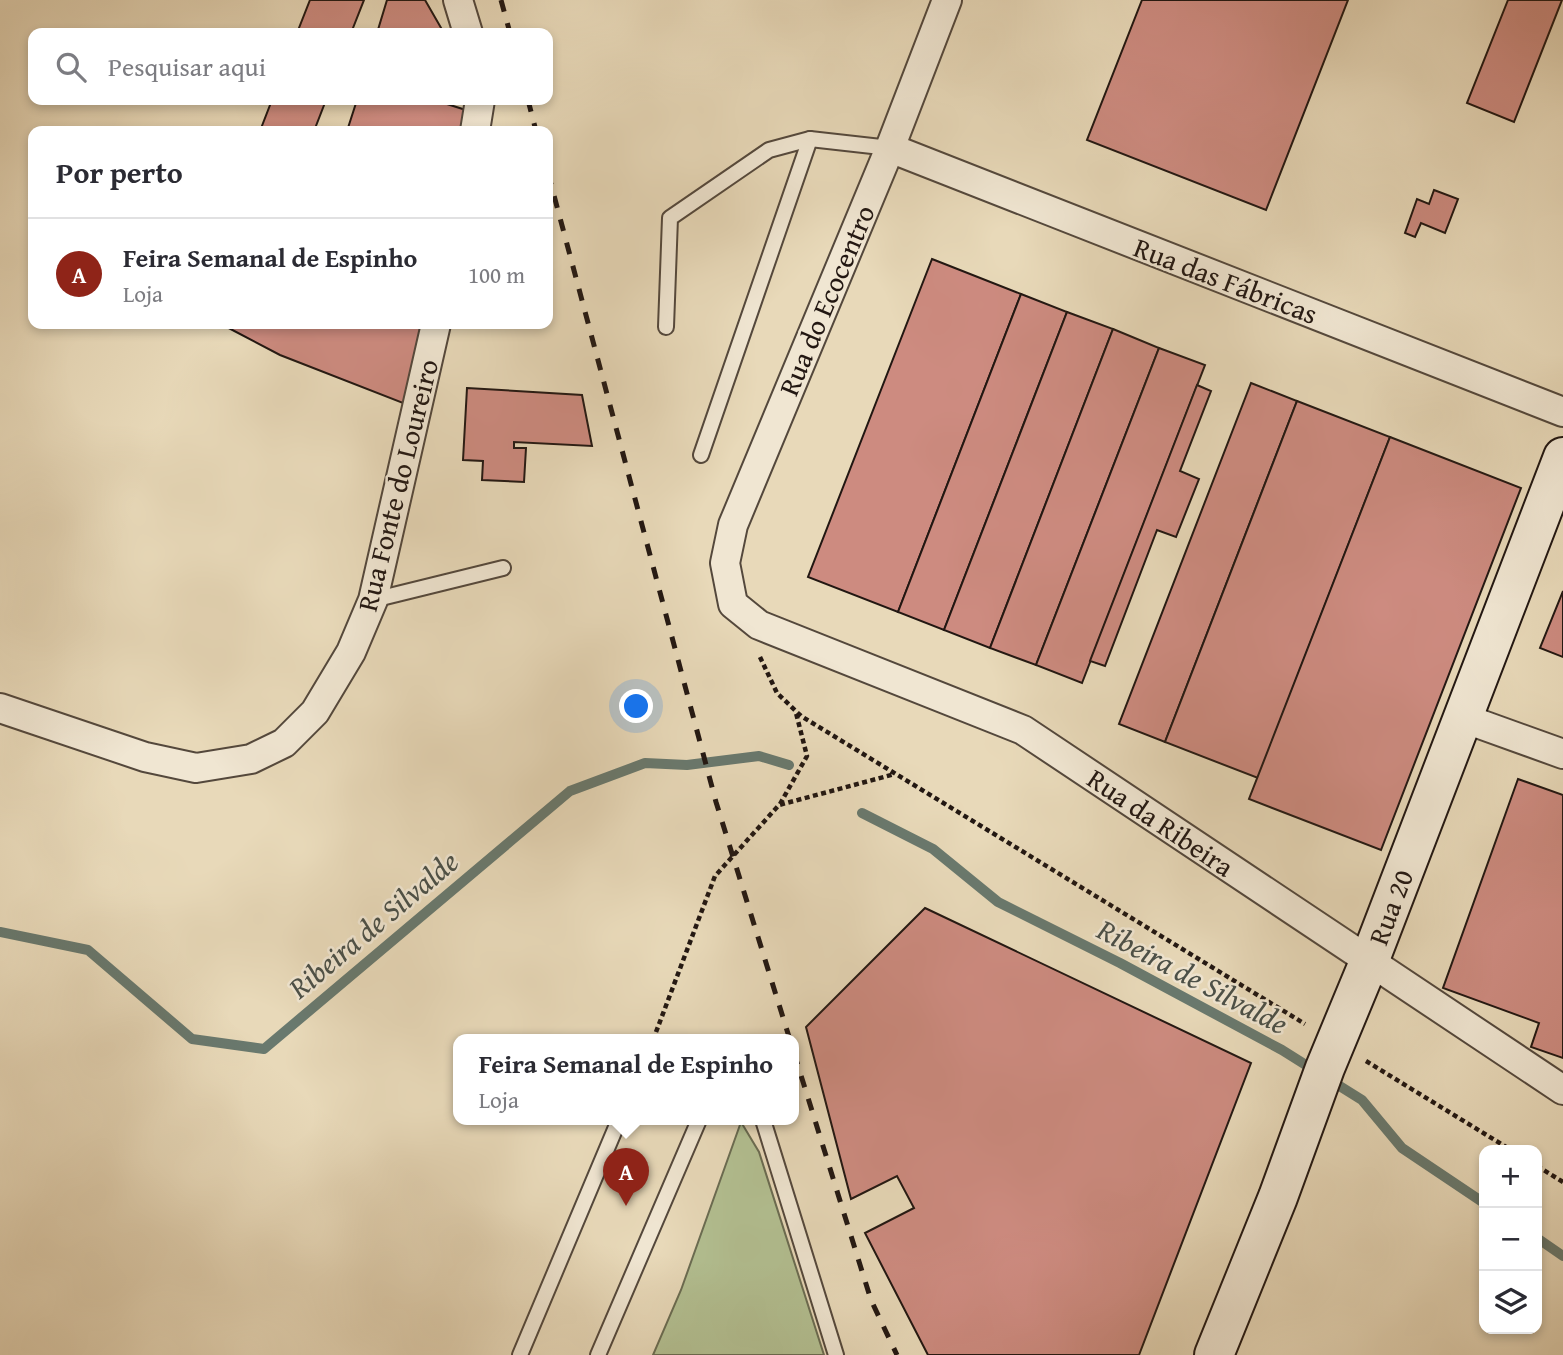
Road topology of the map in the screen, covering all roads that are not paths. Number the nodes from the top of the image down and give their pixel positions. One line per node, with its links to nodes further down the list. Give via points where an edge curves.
1 (458, 0): 3 (street)
2 (947, 0): 7 (street, Rua do Ecocentro)
3 (466, 28)
4 (479, 105): 5 (street)
5 (476, 126)
6 (810, 139): 7 (lane); 8 (lane, via 769,150 670,218); 11 (lane)
7 (890, 148): 10 (street, Rua das Fábricas); 15 (street, Rua do Ecocentro, via 733,525 725,563)
8 (666, 327)
9 (435, 329): 14 (street, Rua Fonte do Loureiro)
10 (1563, 412)
11 (701, 455)
12 (1563, 457): 17 (main road, Rua 20)
13 (503, 569): 14 (lane)
14 (373, 600): 16 (street, Rua Fonte do Loureiro, via 351,652 315,712 284,743 251,759 196,768 145,757)
15 (733, 604): 19 (street, Rua da Ribeira, via 759,625 1023,730)
16 (0, 708)
17 (1463, 718): 18 (street); 19 (main road, Rua 20)
18 (1563, 754)
19 (1369, 962): 20 (street, Rua da Ribeira); 27 (main road, Rua 20)
20 (1563, 1090)
21 (617, 1125): 24 (lane)
22 (697, 1125): 25 (lane)
23 (765, 1125): 26 (lane)
24 (520, 1355)
25 (598, 1355)
26 (836, 1355)
27 (1214, 1355)

